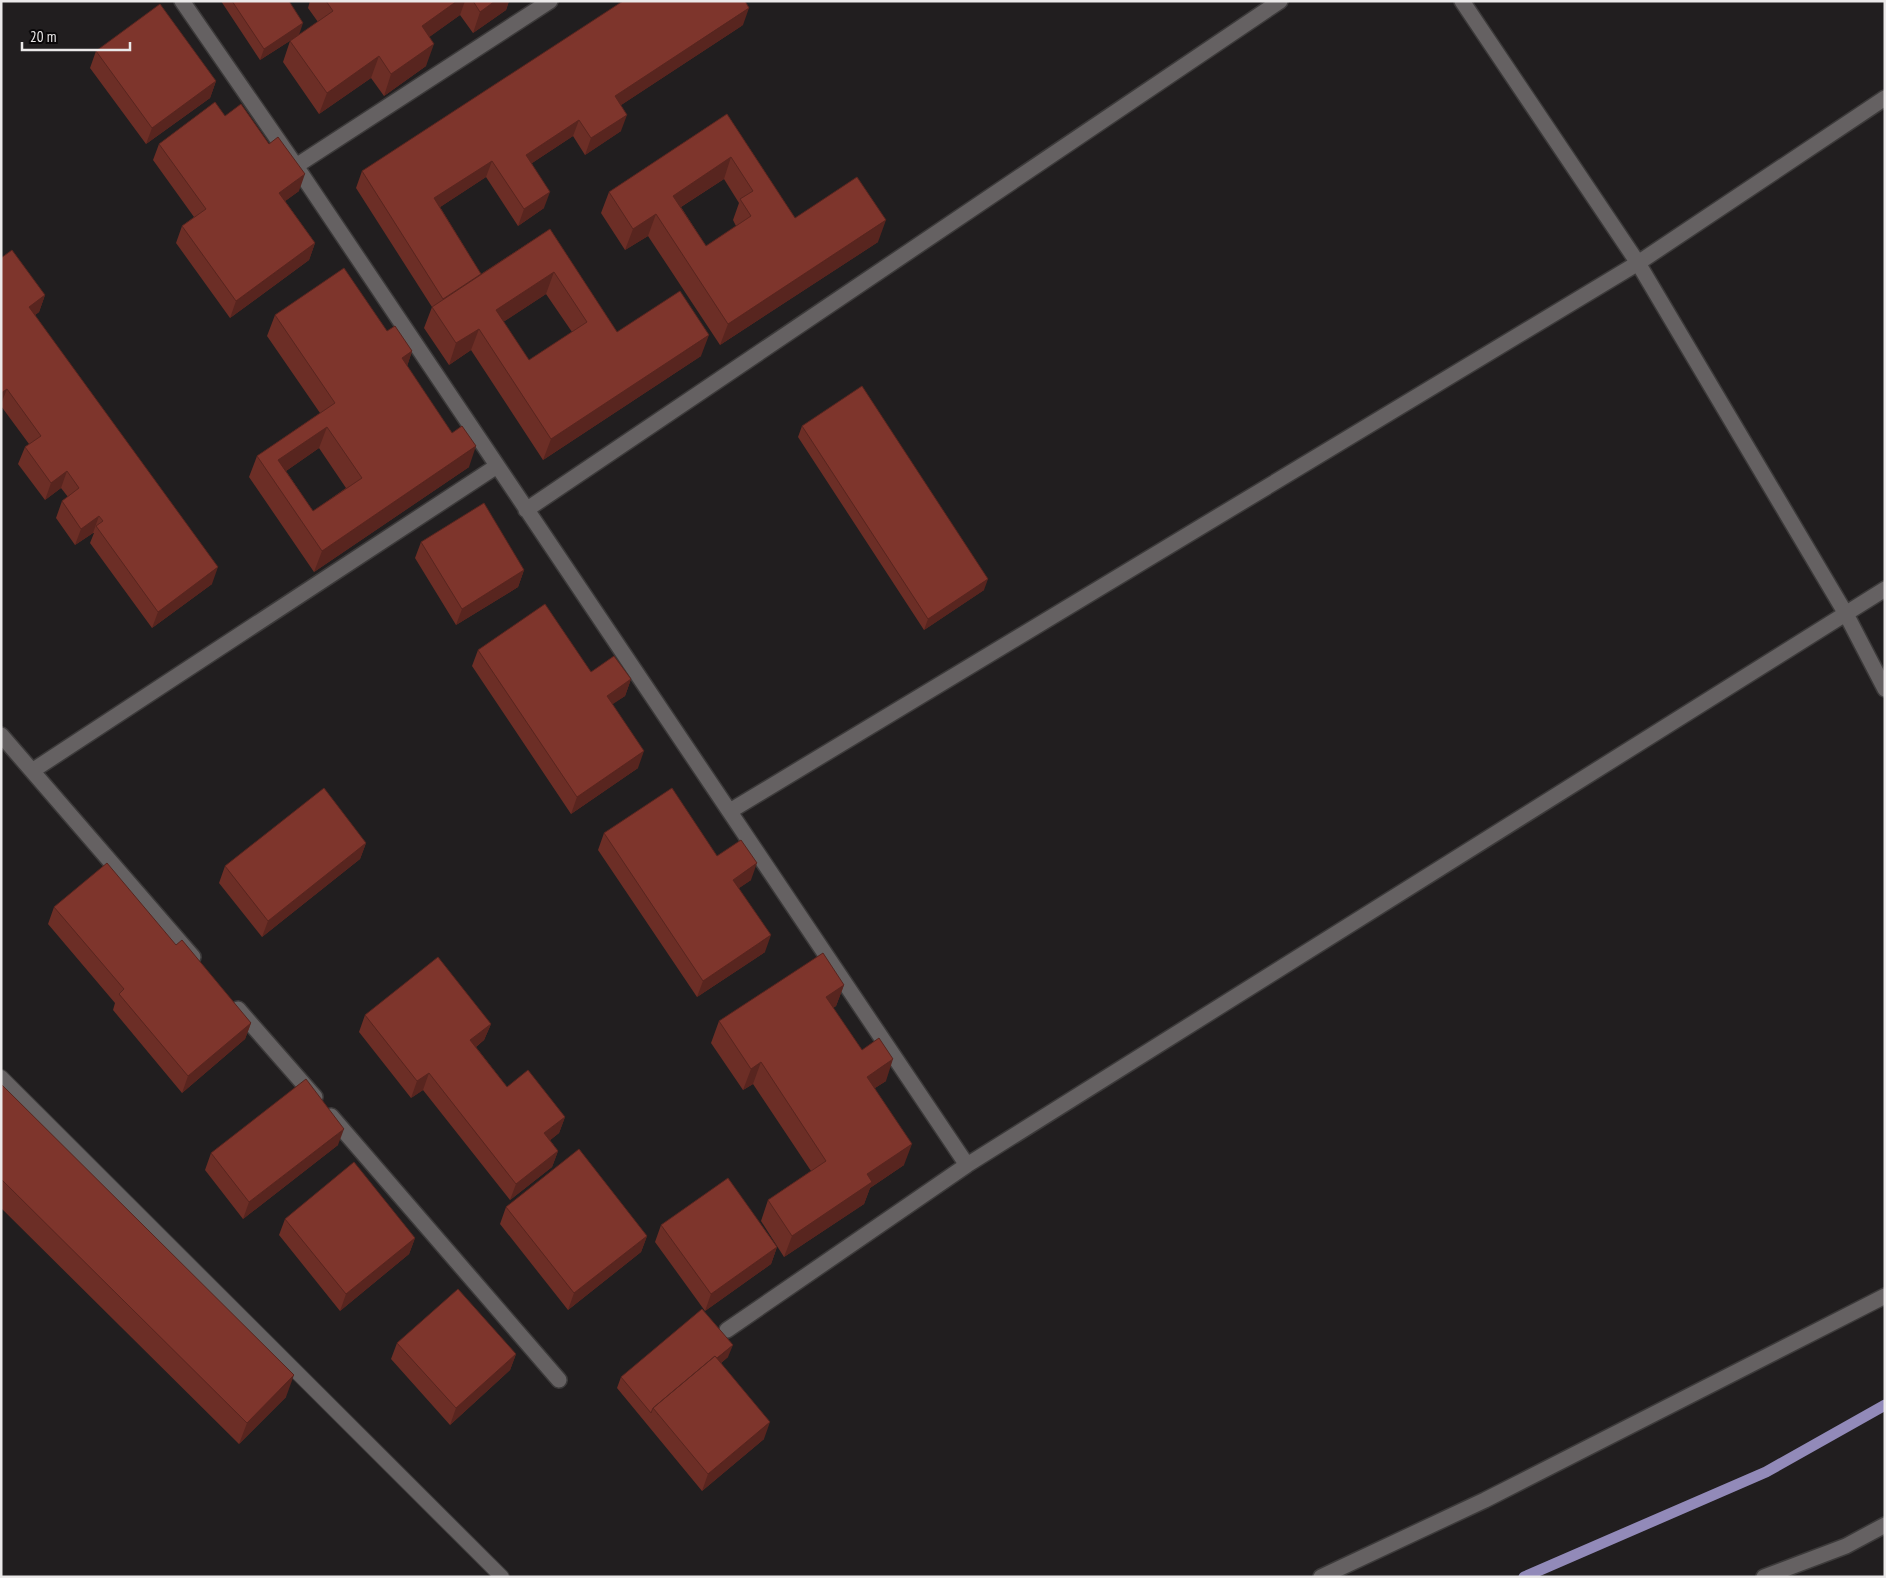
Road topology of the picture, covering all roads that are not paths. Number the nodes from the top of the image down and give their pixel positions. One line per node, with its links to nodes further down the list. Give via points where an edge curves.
1 (182, 1): 6 (street)
2 (550, 1): 6 (street)
3 (1280, 1): 9 (street)
4 (1462, 1): 7 (street)
5 (1885, 98): 7 (street)
6 (296, 166): 8 (street)
7 (1638, 264): 11 (street); 15 (street)
8 (497, 466): 9 (street); 14 (street)
9 (526, 510): 15 (street)
10 (1885, 589): 11 (street)
11 (1846, 614): 12 (street); 19 (street)
12 (1885, 689)
13 (1, 735): 14 (street)
14 (32, 771): 16 (street)
15 (730, 811): 19 (street)
16 (202, 966)
17 (228, 996): 22 (street)
18 (1, 1077): 24 (lane)
19 (967, 1165): 21 (street)
20 (1885, 1296): 25 (street, via 1486,1500)
21 (727, 1330)
22 (559, 1380)
23 (1885, 1525): 26 (street, via 1846,1546)
24 (502, 1577)
25 (1321, 1577)
26 (1764, 1577)

